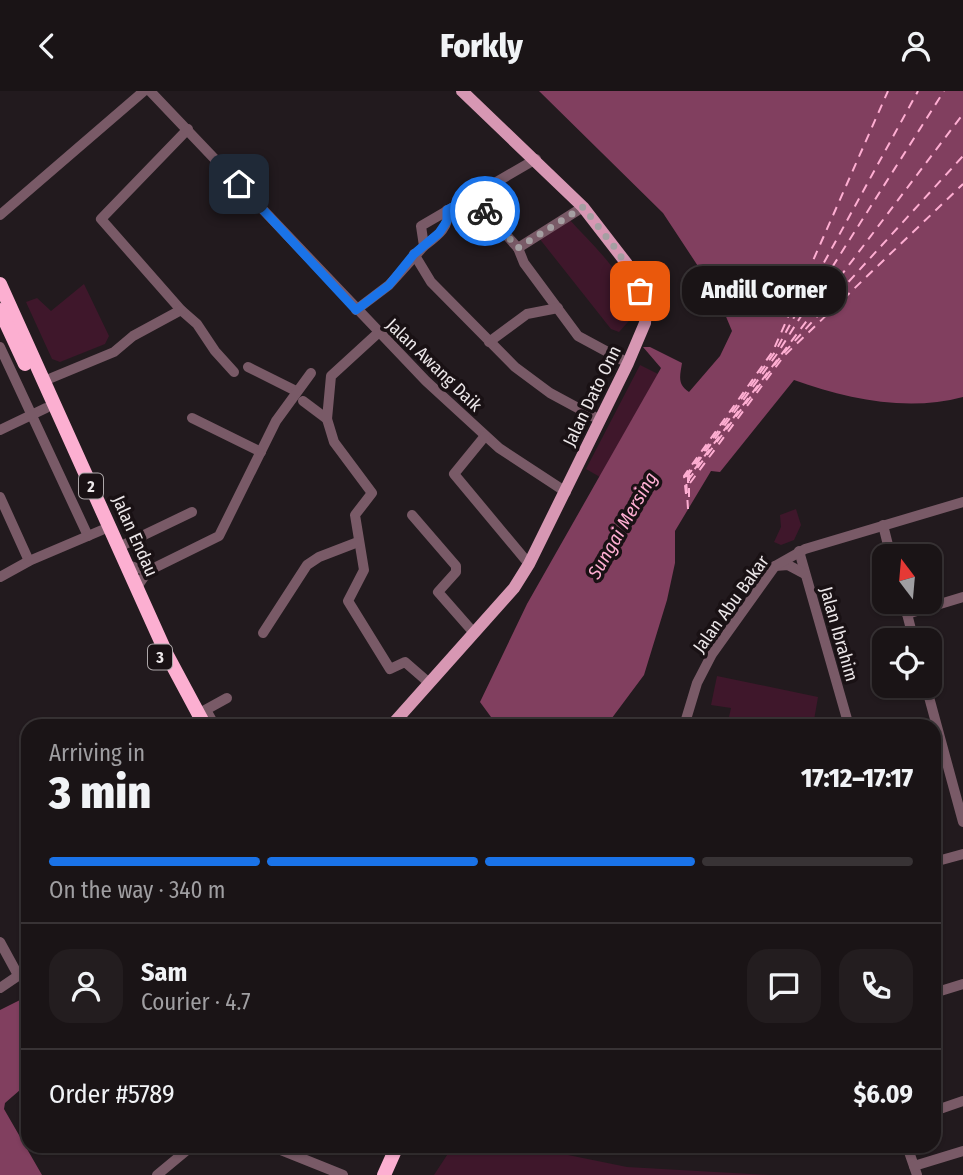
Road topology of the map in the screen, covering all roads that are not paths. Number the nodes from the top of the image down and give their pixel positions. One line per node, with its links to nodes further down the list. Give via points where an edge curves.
1 (126, 91): 5 (street)
2 (144, 91): 5 (street)
3 (150, 91): 6 (street, Jalan Awang Daik)
4 (462, 91): 7 (main road, Jalan Dato Onn)
5 (134, 100): 11 (street)
6 (188, 129): 18 (street, via 102,219); 19 (street, Jalan Awang Daik)
7 (536, 159): 8 (street); 9 (main road, Jalan Dato Onn)
8 (475, 195): 10 (street); 13 (street)
9 (583, 207): 13 (street); 23 (main road, Jalan Dato Onn, via 627,264 644,302 645,323)
10 (447, 210): 12 (street, via 444,227); 12 (street, via 421,226)
11 (0, 215)
12 (424, 246): 14 (street)
13 (518, 248): 17 (street, via 520,259)
14 (414, 254): 19 (street, via 389,285); 21 (street, via 431,282)
15 (0, 284): 16 (highway, Jalan Endau / 3)
16 (2, 304): 27 (highway, Jalan Endau / 3); 30 (highway, Jalan Endau / 3)
17 (558, 309): 21 (street, via 527,314); 23 (street, via 582,339)
18 (181, 310): 25 (street); 27 (street, via 114,352)
19 (356, 310): 20 (street, Jalan Awang Daik)
20 (378, 333): 33 (street, via 329,380); 36 (street, Jalan Awang Daik)
21 (489, 342): 34 (street, via 532,382)
22 (0, 347): 31 (street)
23 (628, 363): 34 (main road, Jalan Dato Onn)
24 (248, 367): 28 (street)
25 (234, 372)
26 (312, 373): 28 (street)
27 (44, 381): 48 (highway, Jalan Endau / 2)
28 (296, 391): 37 (street)
29 (303, 401): 33 (street)
30 (46, 408): 31 (street); 44 (highway, Jalan Endau / 3)
31 (32, 415): 35 (street); 45 (street)
32 (192, 418): 37 (street)
33 (327, 419): 46 (street, via 334,442 371,489 355,515)
34 (600, 420): 38 (main road, Jalan Dato Onn)
35 (0, 430)
36 (485, 436): 38 (street, Jalan Awang Daik); 51 (street, via 454,474)
37 (261, 452): 54 (street, via 219,536)
38 (566, 492): 51 (main road, Jalan Dato Onn)
39 (1, 500): 50 (street)
40 (963, 502): 43 (street, Jalan Abu Bakar)
41 (192, 512): 48 (street)
42 (412, 515): 63 (street, via 456,566 438,592)
43 (883, 525): 47 (street); 49 (street, Jalan Abu Bakar)
44 (102, 530): 45 (street); 57 (highway, Jalan Endau / 3)
45 (88, 536): 50 (street)
46 (358, 542): 62 (street, via 307,565); 65 (street, via 364,570 348,598 352,611 390,669 405,662)
47 (888, 544)
48 (119, 547): 52 (highway, Jalan Endau / 2)
49 (799, 551): 53 (street, Jalan Abu Bakar); 55 (street, Jalan Ibrahim)
50 (29, 561): 56 (street)
51 (529, 564): 63 (main road, Jalan Dato Onn)
52 (127, 565): 54 (street); 57 (highway, Jalan Endau / 2)
53 (775, 566): 55 (street, via 788,565); 70 (street, Jalan Abu Bakar, via 705,667)
54 (148, 571): 57 (street)
55 (805, 574): 71 (street, Jalan Ibrahim)
56 (0, 577)
57 (136, 591): 64 (highway, Jalan Endau / 2); 68 (highway, Jalan Endau / 3)
58 (963, 597): 59 (street)
59 (942, 603)
60 (907, 614): 61 (street)
61 (911, 628)
62 (263, 633)
63 (474, 633): 65 (main road, Jalan Dato Onn)
64 (167, 655): 68 (highway, Jalan Endau / 3)
65 (428, 682): 69 (main road, Jalan Dato Onn)
66 (228, 698): 68 (street)
67 (929, 698): 72 (street)
68 (201, 719)
69 (397, 719)
70 (686, 719)
71 (847, 719)
72 (935, 719)
73 (941, 741): 74 (street)
74 (963, 822)
75 (963, 854): 76 (street)
76 (941, 860)
77 (0, 942): 78 (street)
78 (21, 969)
79 (21, 973): 81 (street)
80 (963, 984): 82 (street)
81 (0, 988)
82 (941, 991)
83 (963, 1101): 84 (street)
84 (941, 1109)
85 (963, 1151): 91 (street)
86 (184, 1153): 92 (street)
87 (288, 1153): 93 (street)
88 (383, 1153): 94 (highway)
89 (394, 1153): 95 (highway)
90 (909, 1153): 91 (street)
91 (915, 1170)
92 (157, 1175)
93 (343, 1175)
94 (374, 1175)
95 (384, 1175)

